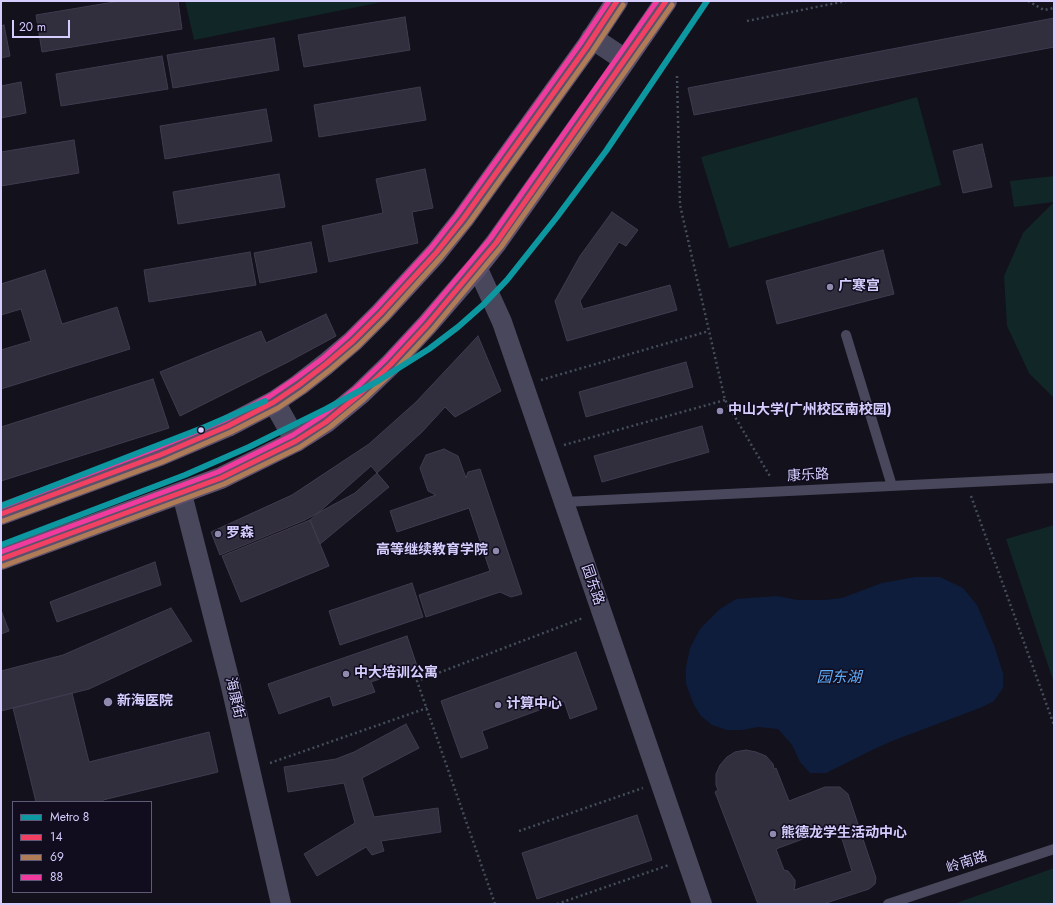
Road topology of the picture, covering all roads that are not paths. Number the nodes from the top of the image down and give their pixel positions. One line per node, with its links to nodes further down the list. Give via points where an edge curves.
1 (617, 1): 3 (main road)
2 (666, 1): 4 (main road)
3 (592, 38): 4 (street); 7 (main road, via 436,253 353,341)
4 (625, 60): 5 (main road)
5 (477, 267): 8 (main road, via 428,325 360,394 326,422); 12 (street, 园东路, via 502,322)
6 (846, 335): 10 (lane)
7 (274, 402): 8 (street); 13 (main road, via 198,440)
8 (296, 441): 11 (main road)
9 (1054, 478): 10 (lane, 康乐路)
10 (892, 486): 12 (lane, 康乐路)
11 (182, 494): 14 (main road); 16 (street, 海康街, via 229,678)
12 (564, 502): 17 (street, 园东路)
13 (1, 514)
14 (1, 559)
15 (1054, 849): 18 (lane, 岭南路)
16 (281, 904)
17 (702, 904)
18 (888, 904)

